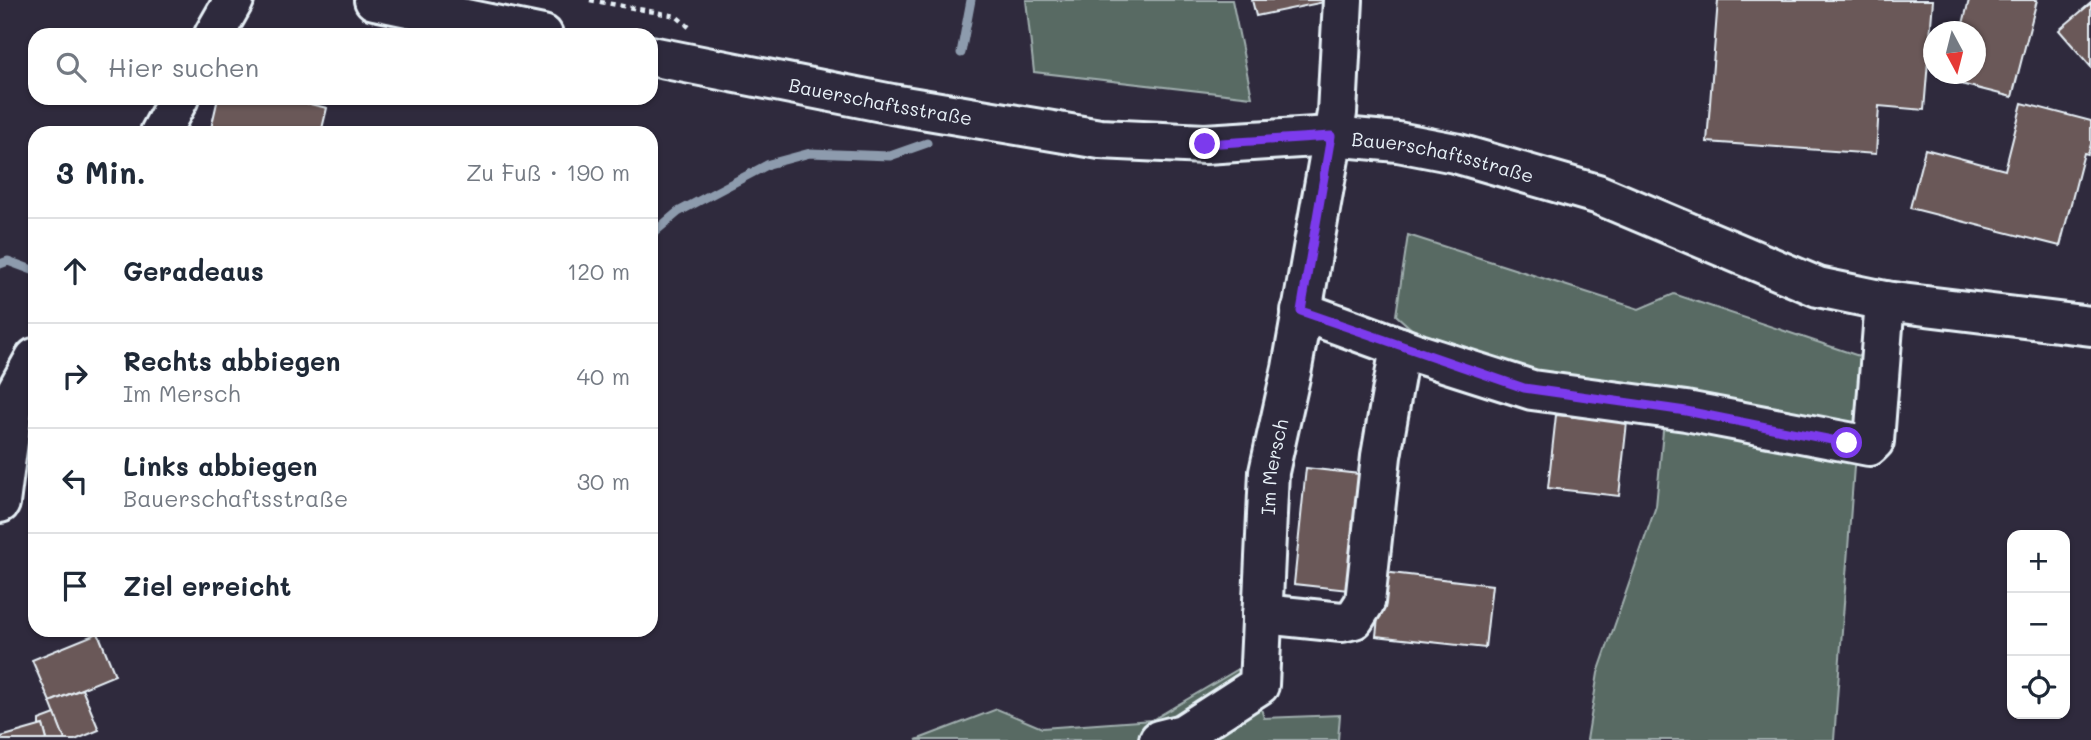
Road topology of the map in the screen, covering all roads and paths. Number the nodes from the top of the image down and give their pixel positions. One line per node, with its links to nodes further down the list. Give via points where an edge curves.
1 (233, 0): 4 (street)
2 (374, 0): 5 (street)
3 (1343, 0): 9 (street, Im Mersch, via 1337,113)
4 (218, 28)
5 (509, 28)
6 (658, 57): 9 (street, Bauerschaftsstraße, via 1100,139 1205,144)
7 (175, 105): 8 (street)
8 (164, 126)
9 (1331, 136): 10 (street, Bauerschaftsstraße, via 1398,142 1532,173 1597,194 1818,287); 11 (street, Im Mersch)
10 (1885, 301): 12 (street, Bauerschaftsstraße); 13 (street, via 1874,441 1868,446 1686,411 1532,390)
11 (1301, 311): 13 (street); 16 (street, Im Mersch, via 1269,472)
12 (2091, 326)
13 (1400, 347): 16 (street, via 1361,613 1342,622)
14 (28, 371): 15 (street, via 14,396)
15 (0, 503)
16 (1262, 614): 17 (street, Im Mersch, via 1259,685 1183,734)
17 (1159, 740)

